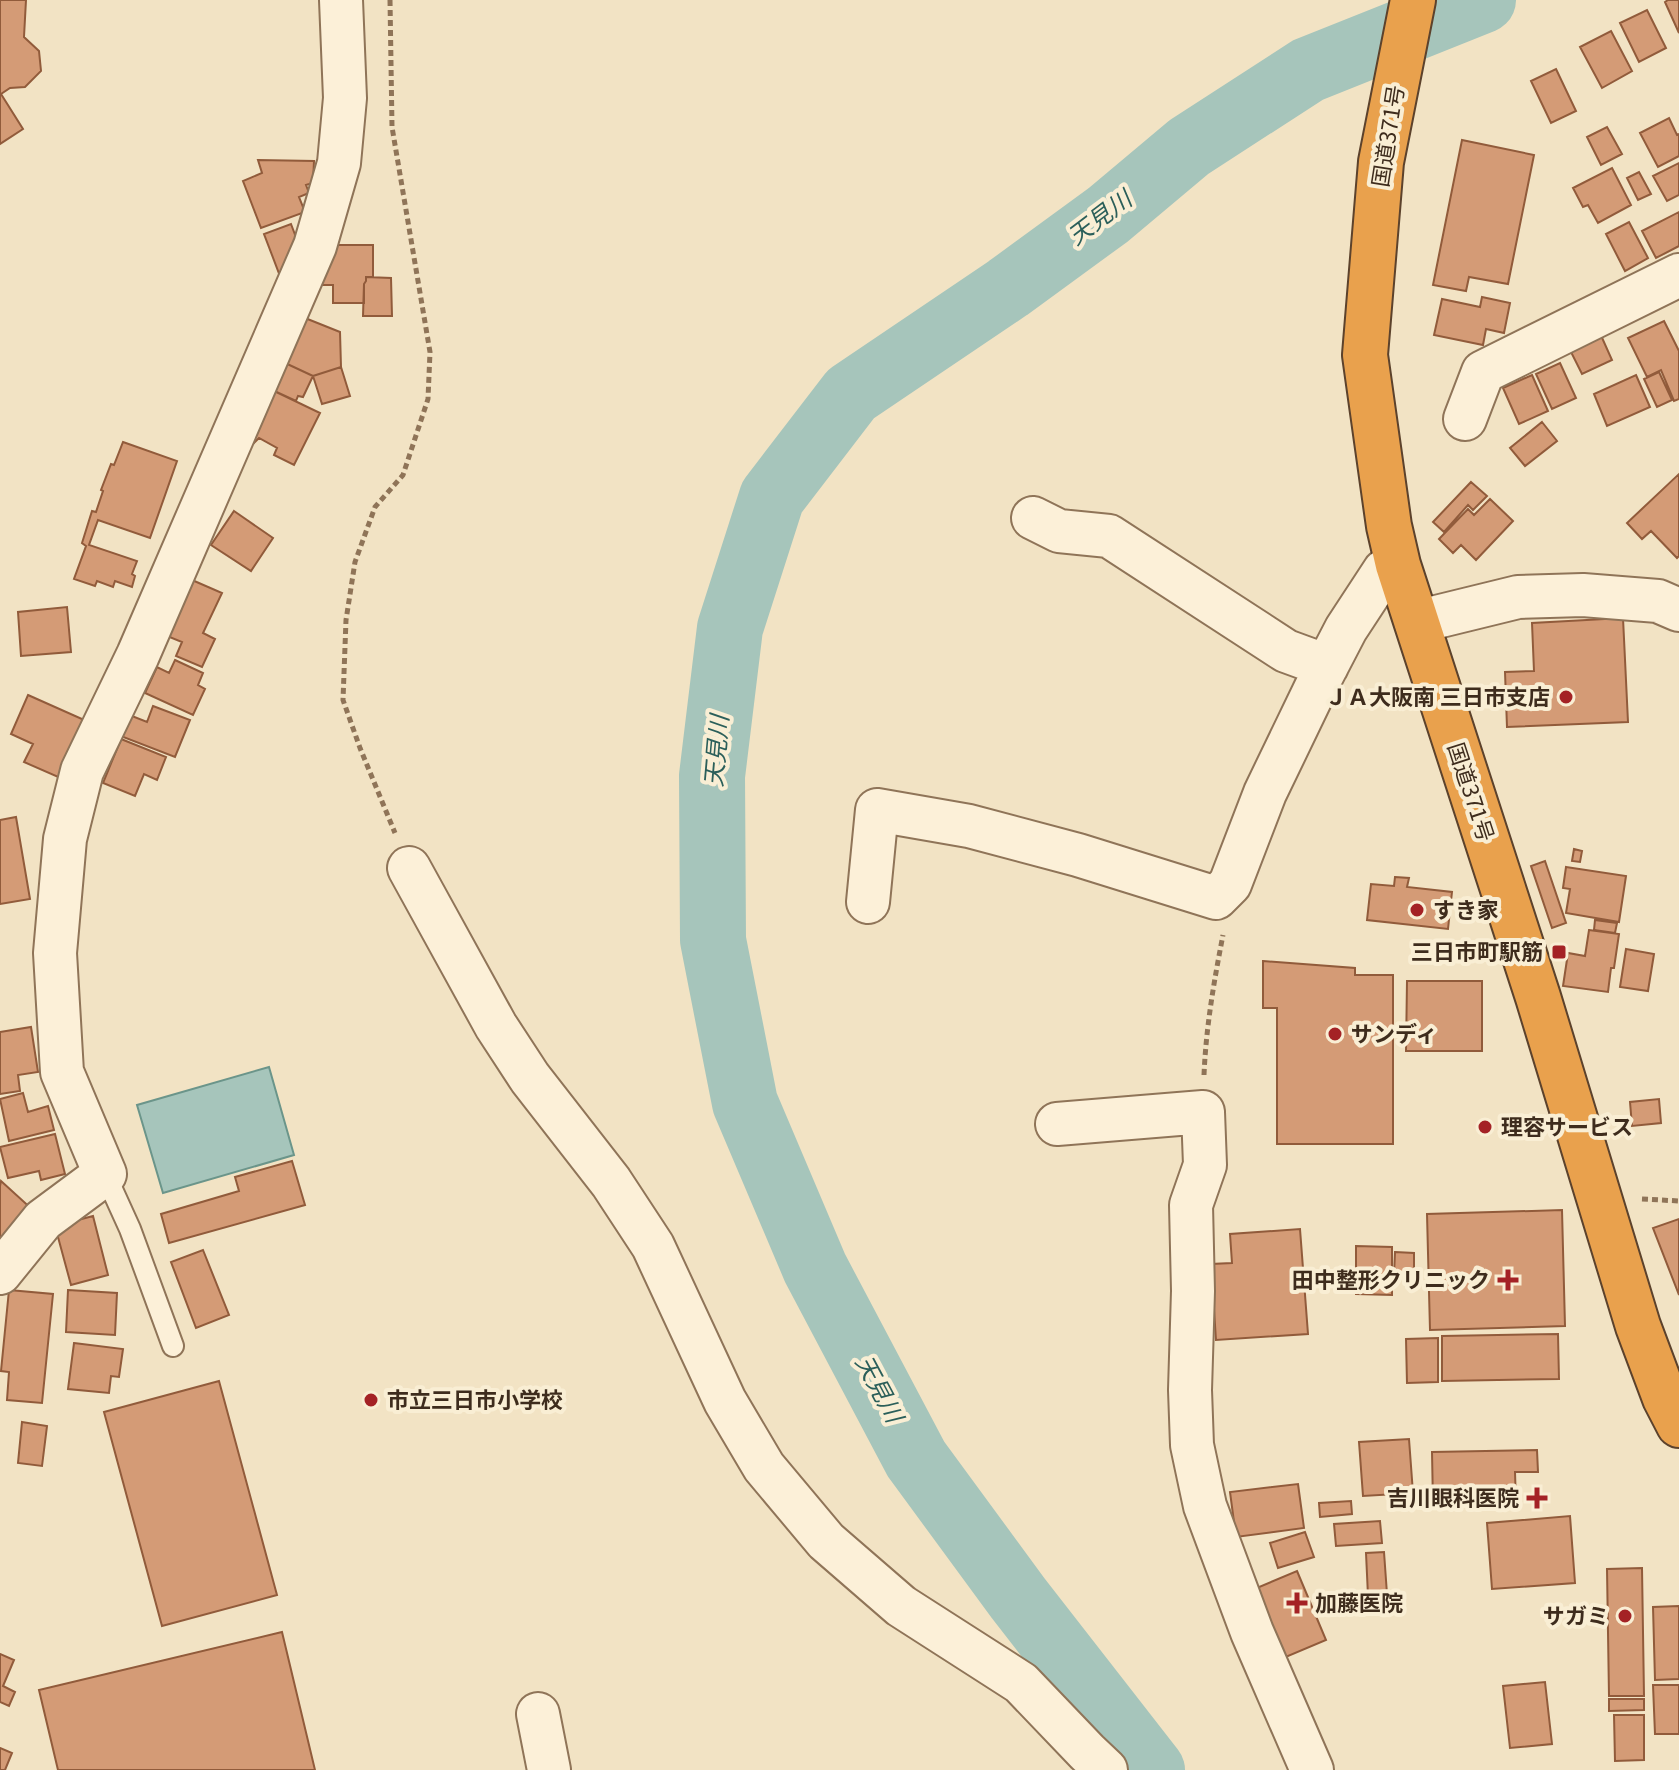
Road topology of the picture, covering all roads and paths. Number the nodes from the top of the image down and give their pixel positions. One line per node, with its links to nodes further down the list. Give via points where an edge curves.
1 (341, 0): 16 (street, via 345,98 339,163 315,246 138,655 82,771 65,839 55,953 62,1072)
2 (390, 0): 11 (path, via 392,127 430,352 428,399 403,475 375,507 355,562 343,700)
3 (1413, 0): 7 (highway, 国道371号, via 1381,162 1365,355)
4 (1679, 275): 5 (street, via 1483,372)
5 (1465, 419)
6 (1033, 518): 10 (street, via 1059,531 1109,536 1286,651)
7 (1398, 565): 9 (highway, 国道371号); 10 (street, via 1384,571)
8 (1679, 610): 9 (street, via 1658,601 1518,597)
9 (1416, 622): 19 (highway, 国道371号, via 1638,1326)
10 (1327, 666): 12 (street, via 1265,793)
11 (409, 868): 22 (street, via 496,1026 653,1246 725,1401 764,1467 826,1541 901,1606 1021,1683)
12 (1230, 884): 13 (street, via 1216,898 969,826 877,810); 14 (path, via 1205,1047)
13 (868, 902)
14 (1203, 1112): 15 (street); 23 (street, via 1205,1165 1191,1205 1192,1445 1205,1506)
15 (1057, 1124)
16 (105, 1174): 17 (street, via 43,1220); 18 (lane)
17 (0, 1273)
18 (173, 1346)
19 (1679, 1425)
20 (538, 1714): 21 (street)
21 (549, 1770)
22 (1106, 1770)
23 (1312, 1770)

